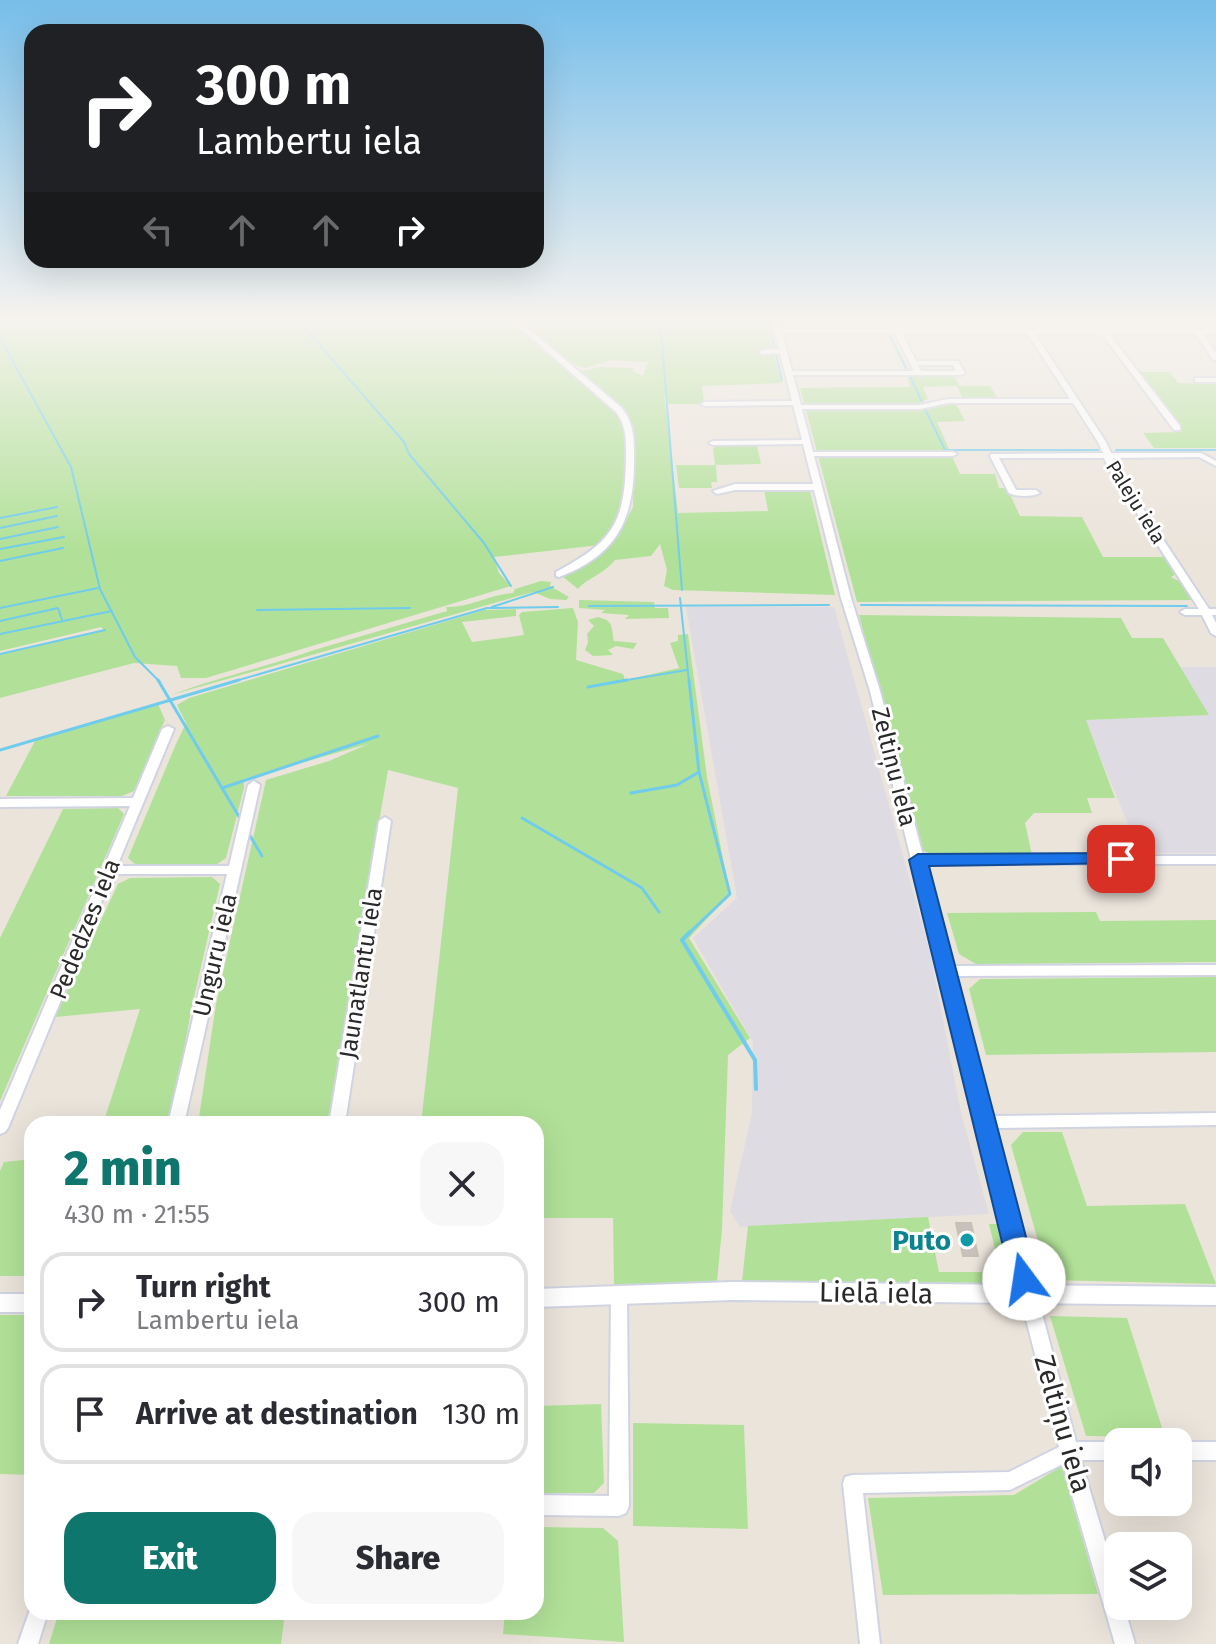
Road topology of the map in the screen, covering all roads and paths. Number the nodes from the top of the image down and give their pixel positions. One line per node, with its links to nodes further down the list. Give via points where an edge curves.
1 (602, 396): 17 (street, via 630,427 625,516 616,534 584,562)
2 (795, 396): 7 (street, Zeltiņu iela)
3 (1071, 396): 5 (street, Paleju iela)
4 (1152, 396): 8 (street)
5 (1075, 401): 7 (street); 12 (street, Paleju iela)
6 (705, 404): 7 (street)
7 (797, 405): 10 (street, Zeltiņu iela)
8 (1177, 428)
9 (713, 443): 10 (street)
10 (807, 448): 11 (street); 14 (street, Zeltiņu iela)
11 (953, 454)
12 (1106, 455): 13 (street, via 1201,455); 16 (street, via 994,456 1013,493); 19 (street, Paleju iela)
13 (1216, 464)
14 (818, 487): 15 (street); 26 (street, Zeltiņu iela)
15 (717, 491)
16 (1036, 493)
17 (559, 574)
18 (1185, 612): 19 (street)
19 (1210, 612): 20 (street, Paleju iela)
20 (1216, 633)
21 (168, 729): 23 (street, Pededzes iela)
22 (254, 785): 29 (street, Unguru iela)
23 (137, 802): 24 (street); 28 (street, Pededzes iela)
24 (0, 803)
25 (385, 821): 33 (street, Jaunatlantu iela)
26 (918, 860): 27 (street); 31 (street, Zeltiņu iela)
27 (1216, 860)
28 (109, 870): 29 (street); 36 (street, Pededzes iela)
29 (235, 870): 32 (street, Unguru iela)
30 (1216, 970): 31 (street)
31 (945, 971): 35 (street, Zeltiņu iela)
32 (178, 1116)
33 (338, 1116)
34 (1216, 1119): 35 (street)
35 (983, 1122): 37 (street, Zeltiņu iela)
36 (0, 1128)
37 (1028, 1295): 38 (street, Lielā iela, via 732,1291); 39 (street, Lielā iela); 43 (street, Zeltiņu iela)
38 (619, 1296): 40 (street, Lielā iela); 47 (street, via 619,1506)
39 (1216, 1296)
40 (544, 1298)
41 (0, 1303): 42 (street)
42 (24, 1303)
43 (1069, 1451): 44 (street); 50 (street, via 1010,1481 852,1484); 51 (street, Zeltiņu iela)
44 (1104, 1451)
45 (1192, 1451): 46 (street)
46 (1216, 1451)
47 (544, 1505)
48 (36, 1620): 49 (street)
49 (28, 1644)
50 (870, 1644)
51 (1125, 1644)

